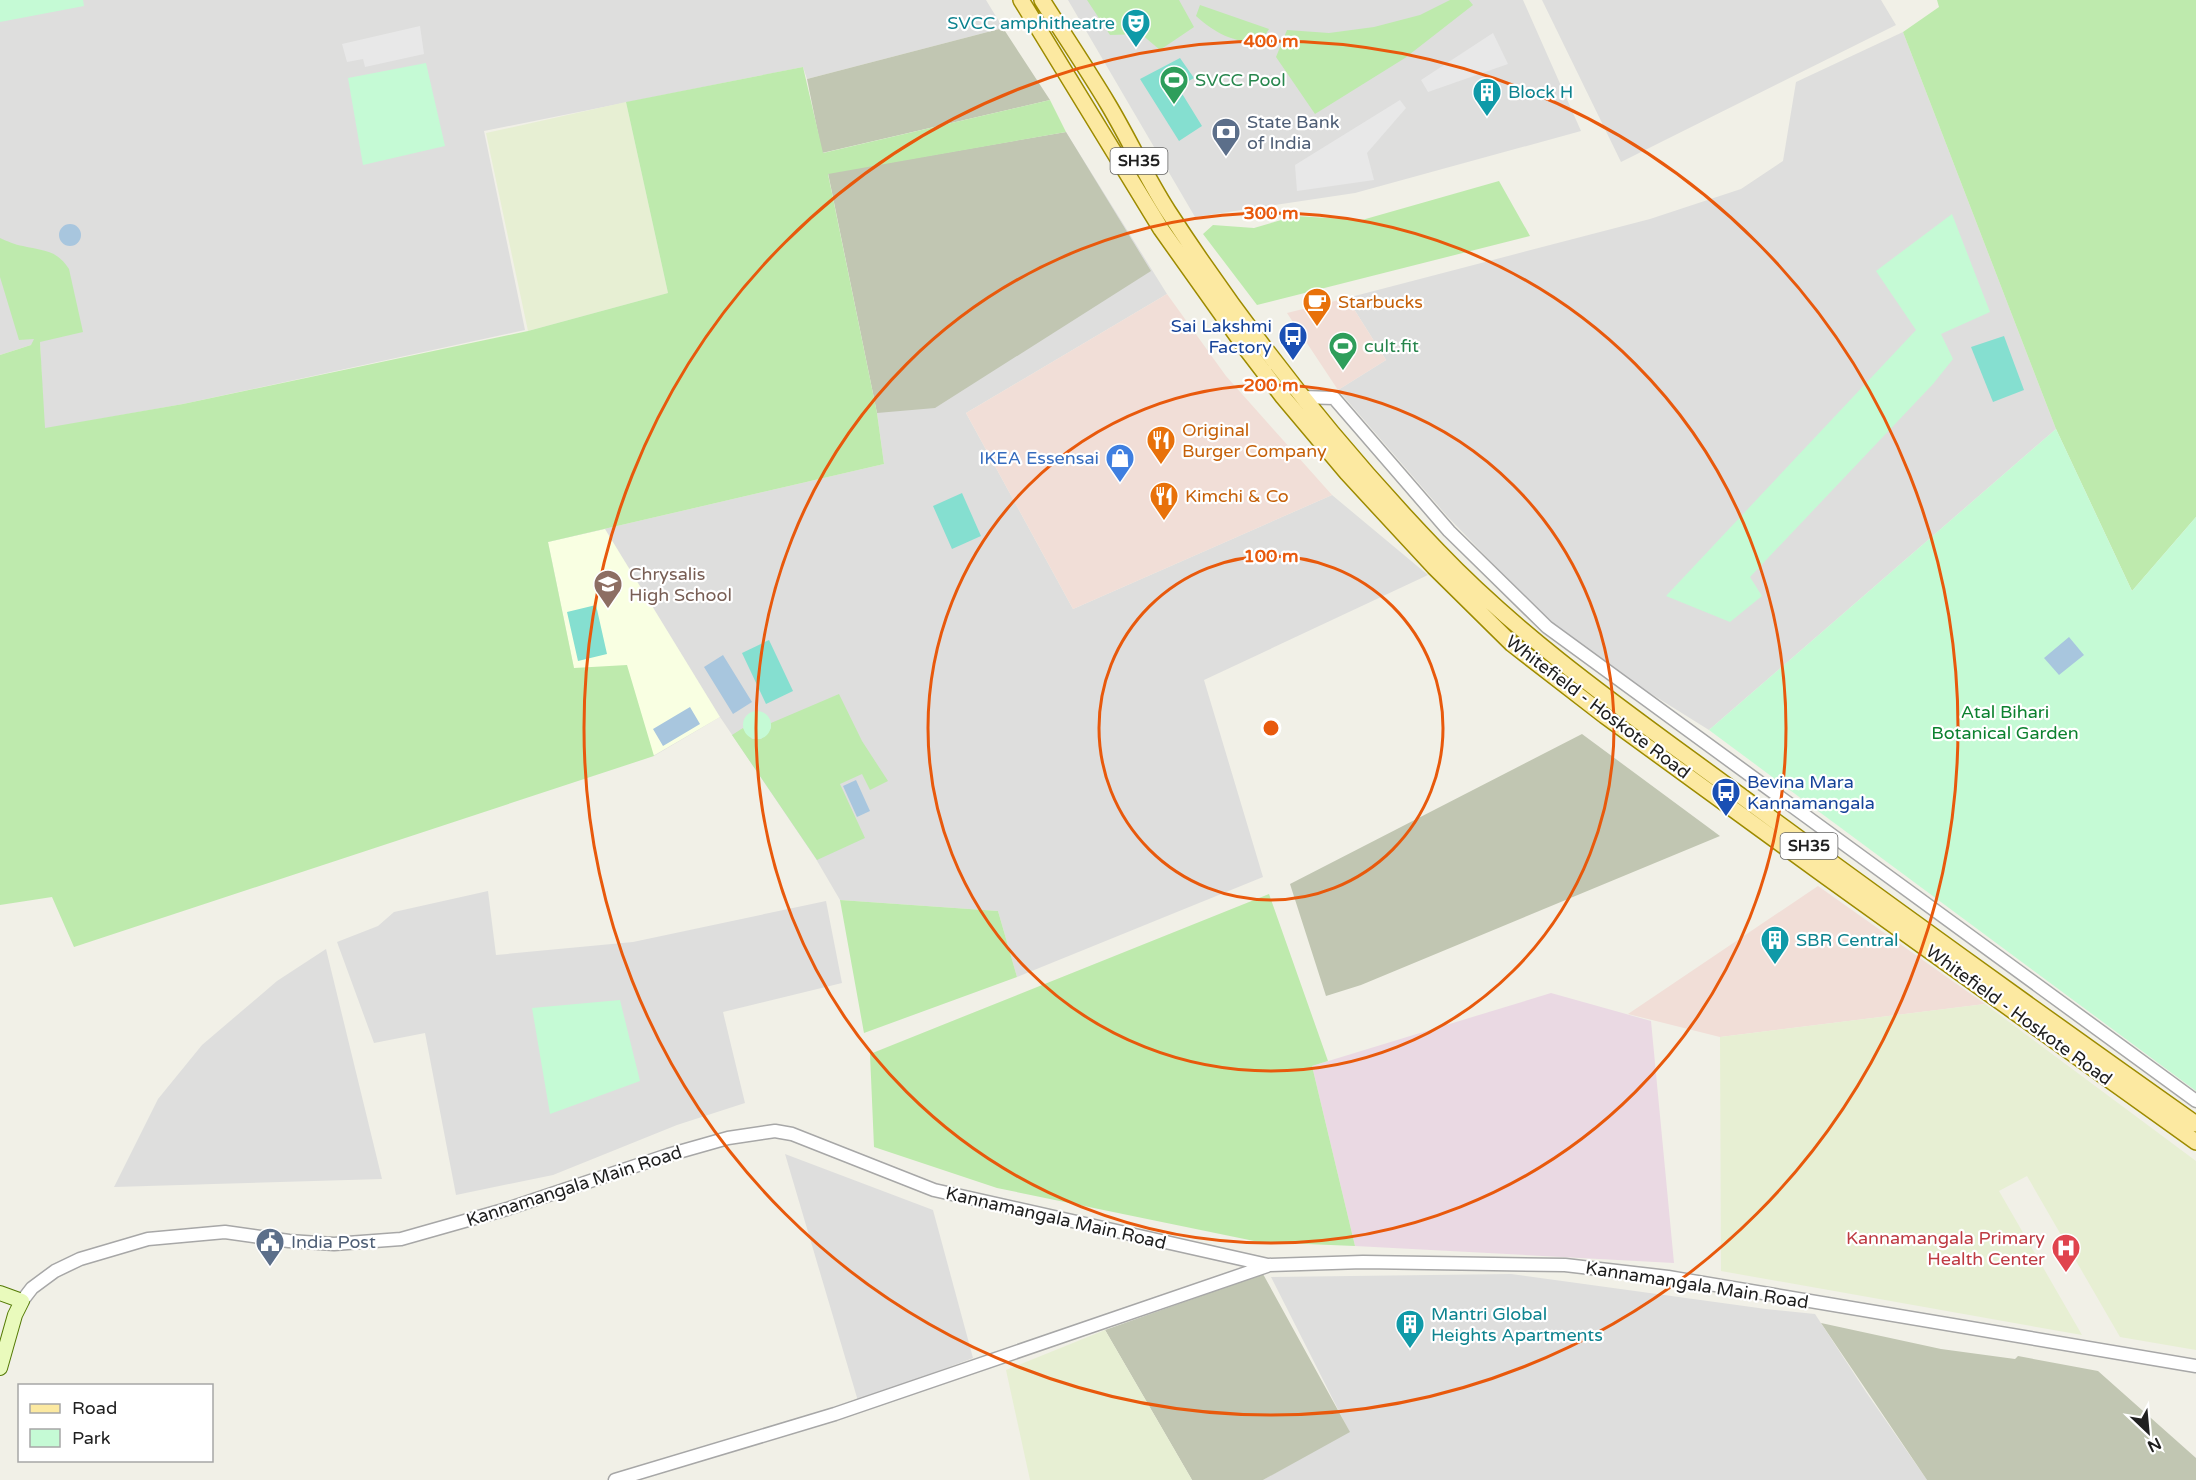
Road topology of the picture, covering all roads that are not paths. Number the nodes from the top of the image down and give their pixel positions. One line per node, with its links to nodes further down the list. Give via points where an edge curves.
1 (1021, 0): 4 (main road, Whitefield - Hoskote Road / SH35)
2 (1042, 0): 3 (main road, Whitefield - Hoskote Road / SH35)
3 (1107, 103): 4 (main road); 5 (main road, Whitefield - Hoskote Road / SH35, via 1169,212)
4 (1088, 111): 8 (main road, Whitefield - Hoskote Road / SH35, via 1161,229 1283,397 1434,567 1512,644 1605,716)
5 (1302, 397): 6 (street, via 1334,398 1449,531 1547,627); 7 (main road, Whitefield - Hoskote Road / SH35, via 1436,549 1523,632 1832,863)
6 (2196, 1101)
7 (2196, 1124)
8 (2196, 1142)
9 (1268, 1265): 11 (street, Kannamangala Main Road, via 934,1191 792,1134 775,1131 750,1133 668,1155 507,1209 401,1239 334,1244 225,1232 148,1239 80,1258 32,1288); 12 (street, Kannamangala Main Road, via 1348,1262 1565,1265 1668,1277); 14 (street, via 835,1414)
10 (0, 1293): 11 (main road)
11 (22, 1301): 13 (main road, Kannamangala Main Road)
12 (2196, 1366)
13 (0, 1368)
14 (615, 1480)

